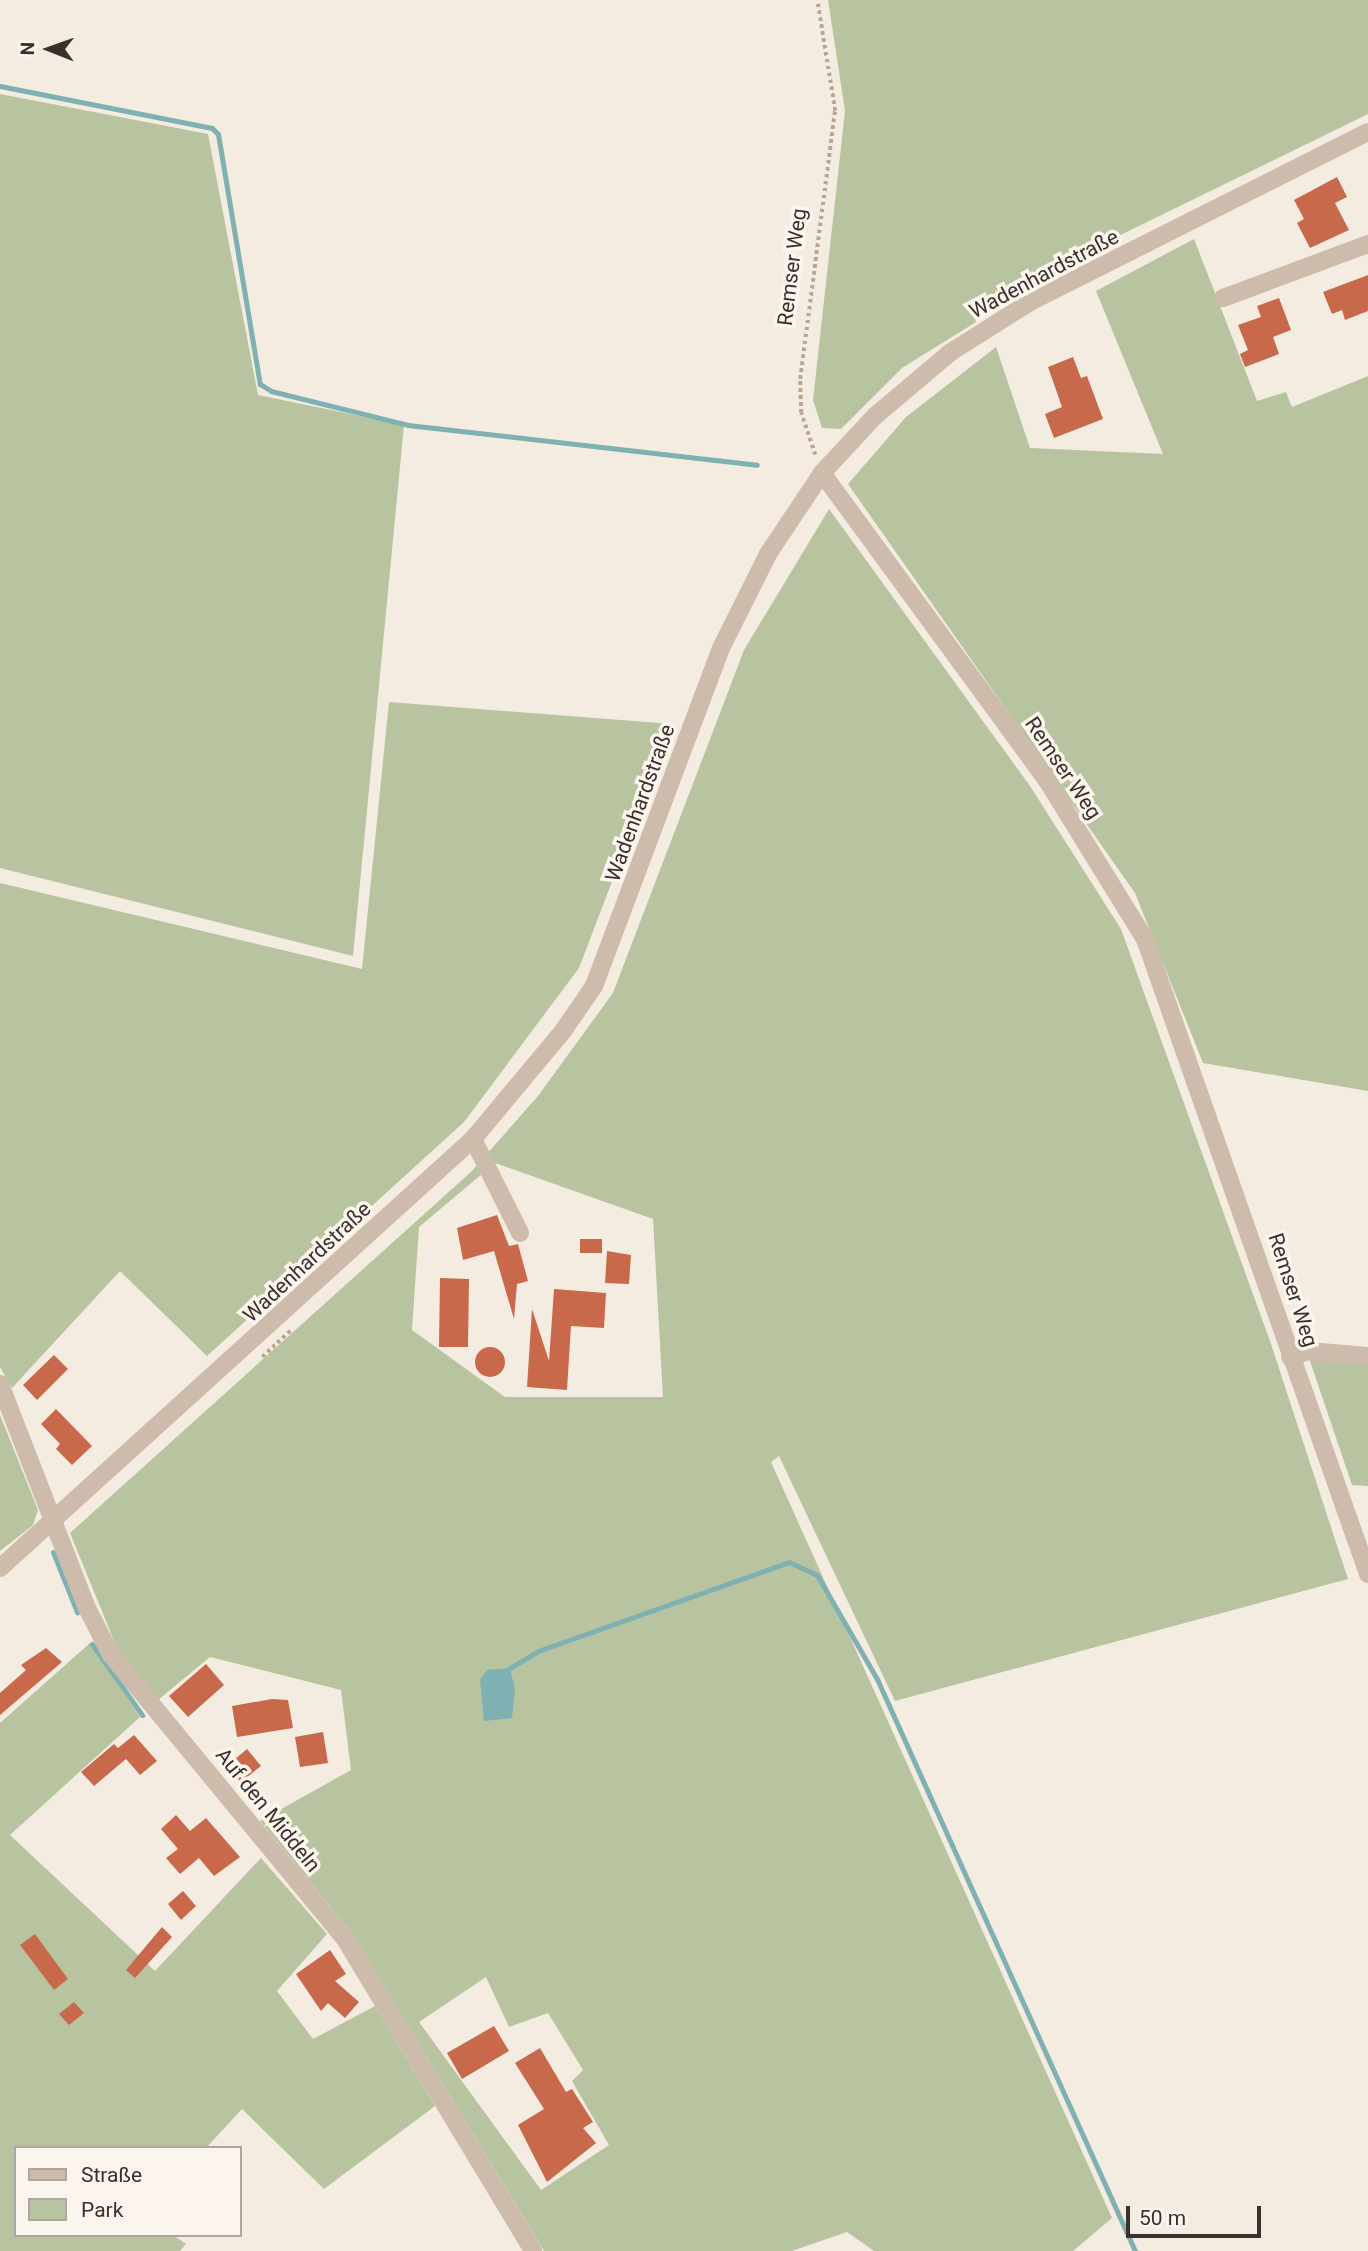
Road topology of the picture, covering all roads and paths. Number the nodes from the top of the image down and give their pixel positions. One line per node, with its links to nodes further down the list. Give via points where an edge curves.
1 (817, 0): 5 (path, Remser Weg, via 835,111 800,379 800,413)
2 (1367, 135): 5 (street, Wadenhardstraße, via 1030,302 973,338 875,416)
3 (1368, 243): 4 (street)
4 (1223, 298)
5 (822, 473): 6 (street, Wadenhardstraße, via 768,554 722,646 594,986); 10 (street, Remser Weg, via 1048,782 1145,939)
6 (474, 1139): 7 (street); 13 (street, Wadenhardstraße)
7 (520, 1233)
8 (299, 1323): 11 (path)
9 (1368, 1356): 10 (street, via 1309,1351)
10 (1290, 1357): 15 (street, Remser Weg)
11 (259, 1359)
12 (0, 1384): 13 (street, Auf den Middeln)
13 (53, 1522): 14 (street, Wadenhardstraße); 16 (street, Auf den Middeln, via 111,1655 345,1939)
14 (0, 1568)
15 (1368, 1574)
16 (533, 2251)

